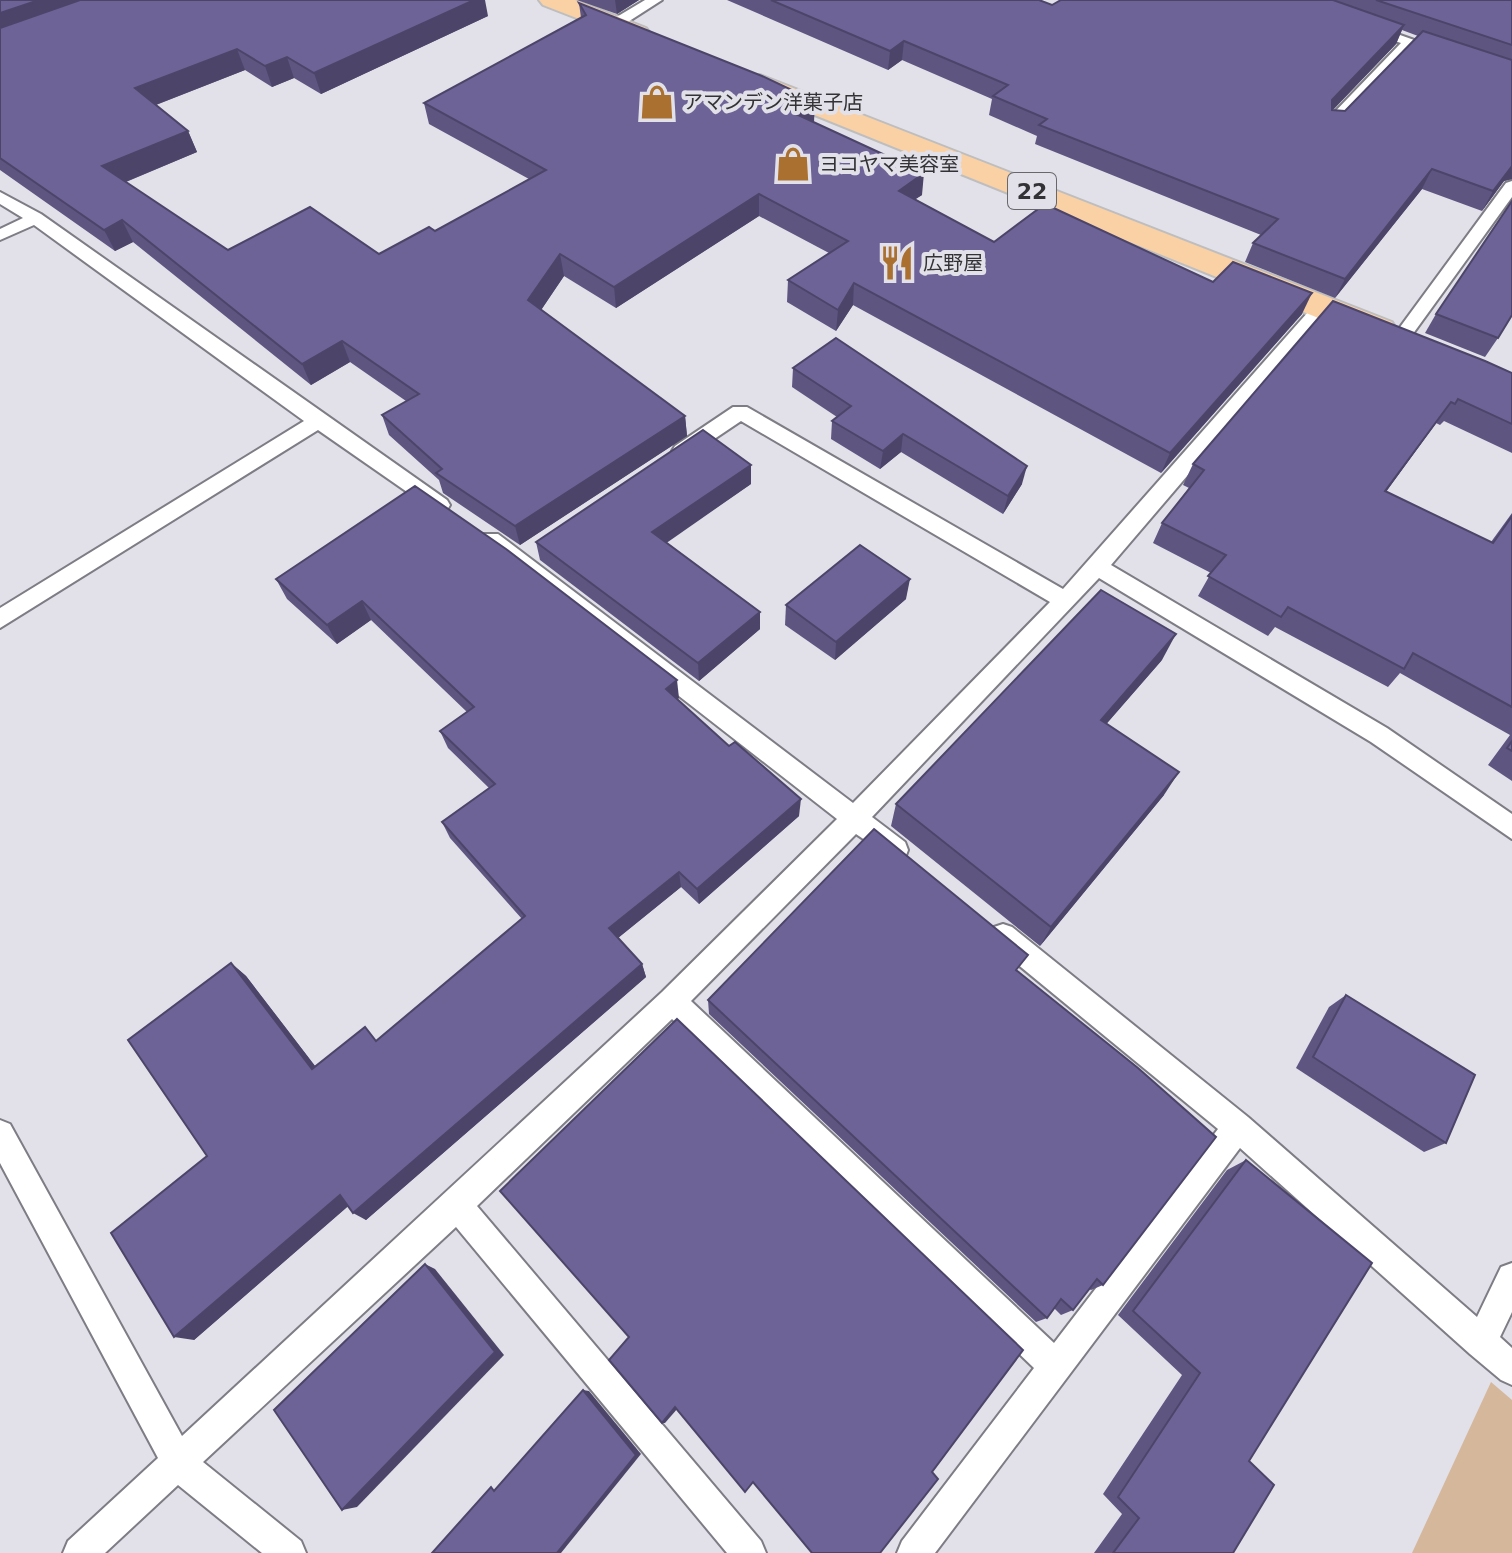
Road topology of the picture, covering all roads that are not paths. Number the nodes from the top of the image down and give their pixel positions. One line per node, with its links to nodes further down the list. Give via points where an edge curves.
1 (552, 0): 4 (main road)
2 (655, 0): 4 (lane)
3 (1356, 23): 6 (lane)
4 (615, 24): 5 (main road)
5 (659, 42)
6 (1410, 42): 7 (lane); 9 (lane)
7 (1454, 56)
8 (733, 72): 14 (main road, 22)
9 (1331, 124)
10 (1512, 186): 15 (lane)
11 (0, 197): 12 (lane)
12 (35, 218): 13 (lane); 17 (lane)
13 (0, 235)
14 (1322, 307): 15 (main road, 22); 19 (lane)
15 (1401, 338): 16 (main road, 22)
16 (1428, 350)
17 (318, 421): 21 (lane); 22 (lane, via 463,521 527,555)
18 (662, 464): 20 (lane, via 740,412)
19 (1097, 567): 20 (lane); 23 (lane, via 1379,735)
20 (1065, 600): 22 (lane)
21 (0, 619)
22 (856, 817): 24 (lane); 26 (lane)
23 (1512, 828)
24 (917, 867)
25 (979, 917): 27 (lane)
26 (672, 1001): 29 (lane); 32 (lane)
27 (1238, 1127): 31 (lane); 32 (lane)
28 (0, 1134): 34 (lane)
29 (457, 1205): 34 (lane); 37 (lane)
30 (1512, 1278): 31 (lane)
31 (1481, 1343): 33 (lane)
32 (1056, 1367): 38 (lane)
33 (1512, 1369)
34 (179, 1464): 35 (lane); 36 (lane)
35 (80, 1553)
36 (289, 1553)
37 (749, 1553)
38 (914, 1553)

